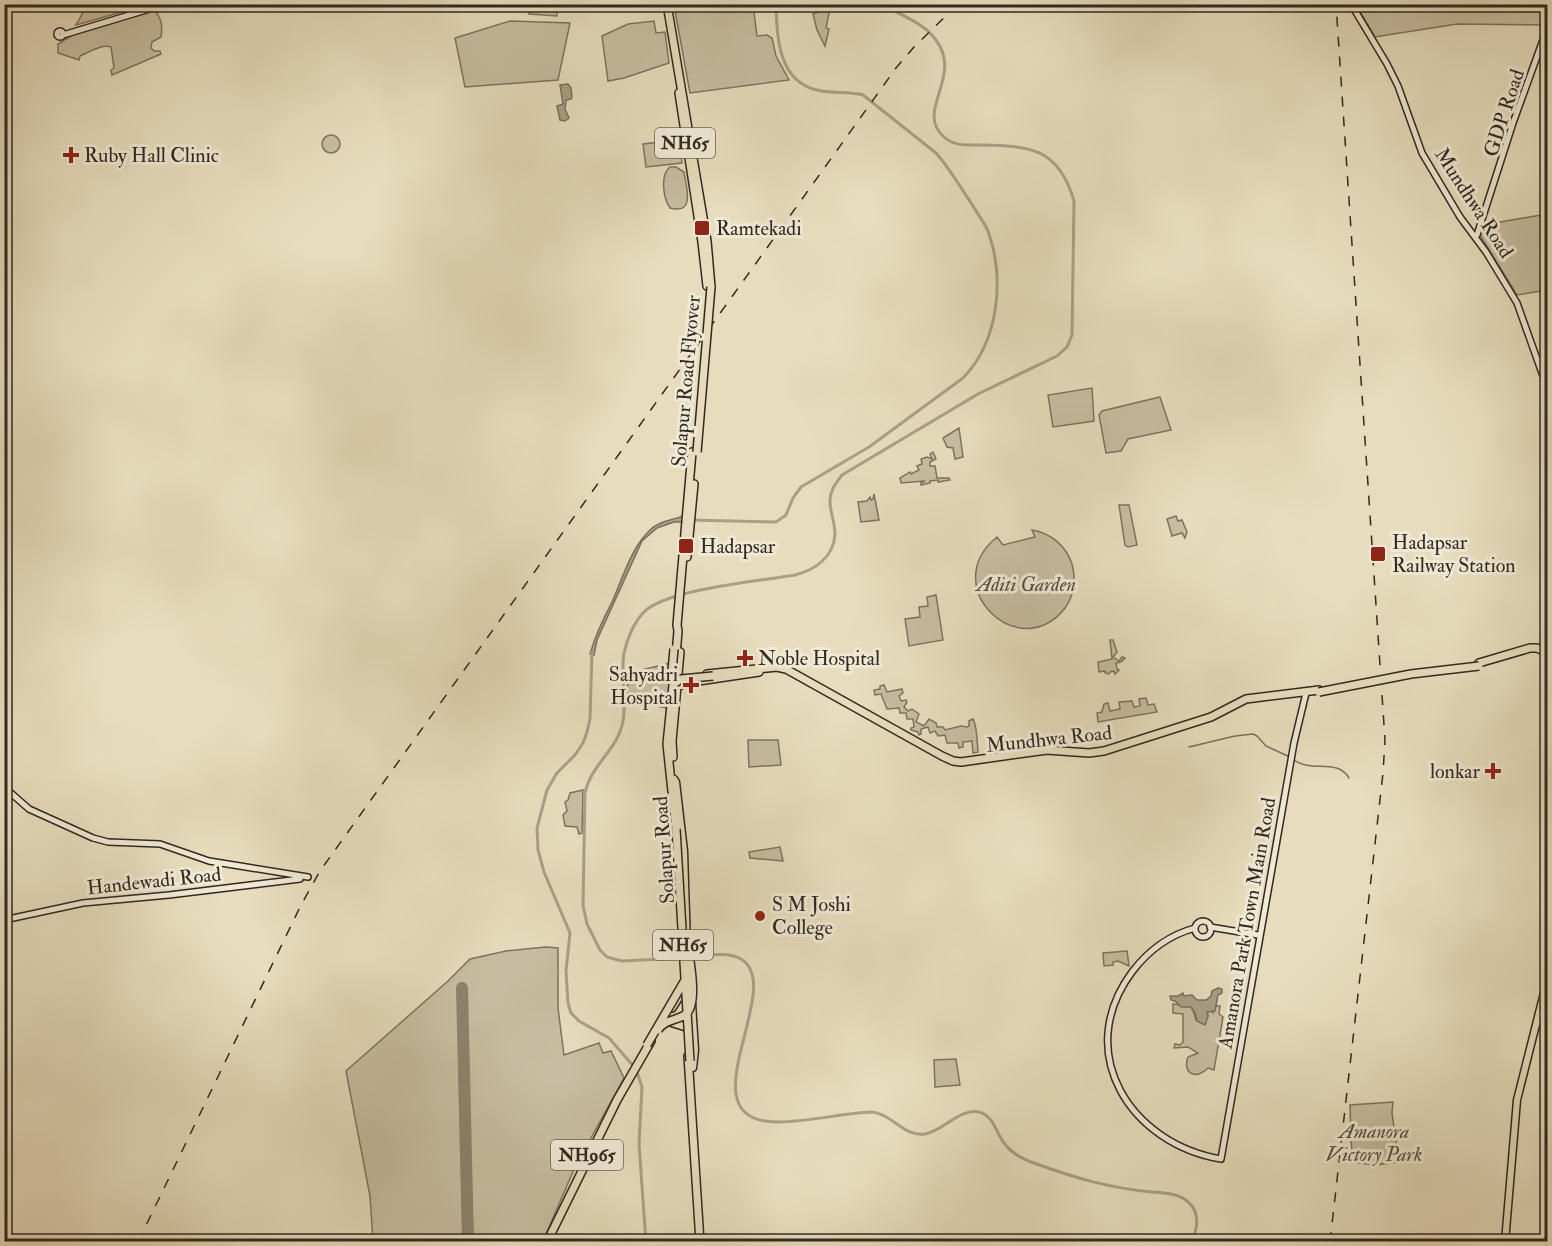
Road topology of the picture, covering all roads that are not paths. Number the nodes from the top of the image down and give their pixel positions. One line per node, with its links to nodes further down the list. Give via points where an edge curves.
1 (156, 4): 2 (main road, via 63,34)
2 (166, 4)
3 (665, 4): 8 (highway, NH65)
4 (1353, 4): 7 (main road, Mundhwa Road); 7 (main road)
5 (1548, 26): 9 (main road, GDP Road)
6 (1548, 31): 9 (main road, GDP Road)
7 (1381, 51): 10 (main road, Mundhwa Road, via 1402,90 1423,152)
8 (676, 64): 12 (highway, NH65); 12 (highway, Solapur Road Flyover / NH65, via 707,241 711,272)
9 (1492, 191): 11 (main road)
10 (1452, 201): 11 (main road, Mundhwa Road); 13 (main road, Mundhwa Road)
11 (1476, 234): 13 (main road, Mundhwa Road)
12 (708, 285): 16 (highway, Solapur Road Flyover / NH65, bridge)
13 (1517, 301): 14 (main road, Mundhwa Road); 15 (main road, Mundhwa Road)
14 (1548, 382)
15 (1548, 390)
16 (694, 452): 17 (highway, Solapur Road Flyover / NH65); 18 (highway, Solapur Road / NH65)
17 (693, 494): 18 (highway, Solapur Road / NH65)
18 (688, 518): 19 (highway, Solapur Road / NH65)
19 (682, 595): 20 (highway, Solapur Road / NH65); 23 (highway, Solapur Road / NH65)
20 (677, 625): 23 (highway, Solapur Road / NH65); 23 (highway, bridge, via 672,670)
21 (1548, 654): 24 (highway, Mundhwa Road, bridge, via 1533,648 1481,664 1418,671)
22 (711, 677): 23 (highway, bridge); 23 (highway); 24 (highway, Mundhwa Road, via 766,670 789,672 957,762 1047,750 1099,752 1211,717 1242,702)
23 (679, 679): 25 (highway, via 671,716); 25 (highway, Solapur Road / NH65, via 667,739); 26 (highway, Solapur Road / NH65)
24 (1313, 692): 28 (main road, Amanora Park Town Main Road, via 1294,743)
25 (669, 755): 26 (highway, Solapur Road / NH65)
26 (672, 779): 29 (highway, NH65); 35 (main road, Solapur Road, via 669,794)
27 (4, 787): 30 (main road, Handewadi Road, via 29,809 96,839 160,844 205,860 308,877 83,903)
28 (1285, 787): 34 (main road, Amanora Park Town Main Road); 45 (main road, Amanora Park Town Main Road)
29 (678, 828): 33 (highway, NH65, bridge); 37 (highway, NH65, bridge)
30 (4, 920)
31 (1211, 928): 32 (main road, via 1203,937); 32 (main road, via 1202,921); 34 (main road)
32 (1195, 930): 45 (main road, via 1151,955 1130,980 1112,1024 1111,1048 1127,1100 1147,1126 1188,1151)
33 (684, 934): 43 (highway, NH65, bridge); 44 (highway, NH965, bridge, via 691,974 691,1007 681,1017 661,1026)
34 (1258, 936): 45 (main road, Amanora Park Town Main Road)
35 (685, 958): 37 (main road, Solapur Road); 38 (main road, Solapur Road)
36 (1548, 977): 48 (main road, via 1516,1100)
37 (685, 978): 38 (main road, Solapur Road); 39 (highway); 42 (highway, NH965, bridge); 43 (highway, NH65, bridge)
38 (686, 990): 39 (highway, NH965); 40 (highway, via 668,1015); 41 (highway, Solapur Road); 43 (main road, Solapur Road, via 695,1050)
39 (672, 999): 42 (highway, NH965)
40 (668, 1021): 41 (highway); 44 (highway, NH965)
41 (686, 1027): 43 (highway, Solapur Road)
42 (642, 1052): 44 (highway, NH965)
43 (691, 1065): 47 (highway, Solapur Road / NH65)
44 (635, 1067): 46 (highway, NH965, via 575,1177)
45 (1220, 1158)
46 (546, 1242)
47 (701, 1242)
48 (1505, 1242)

